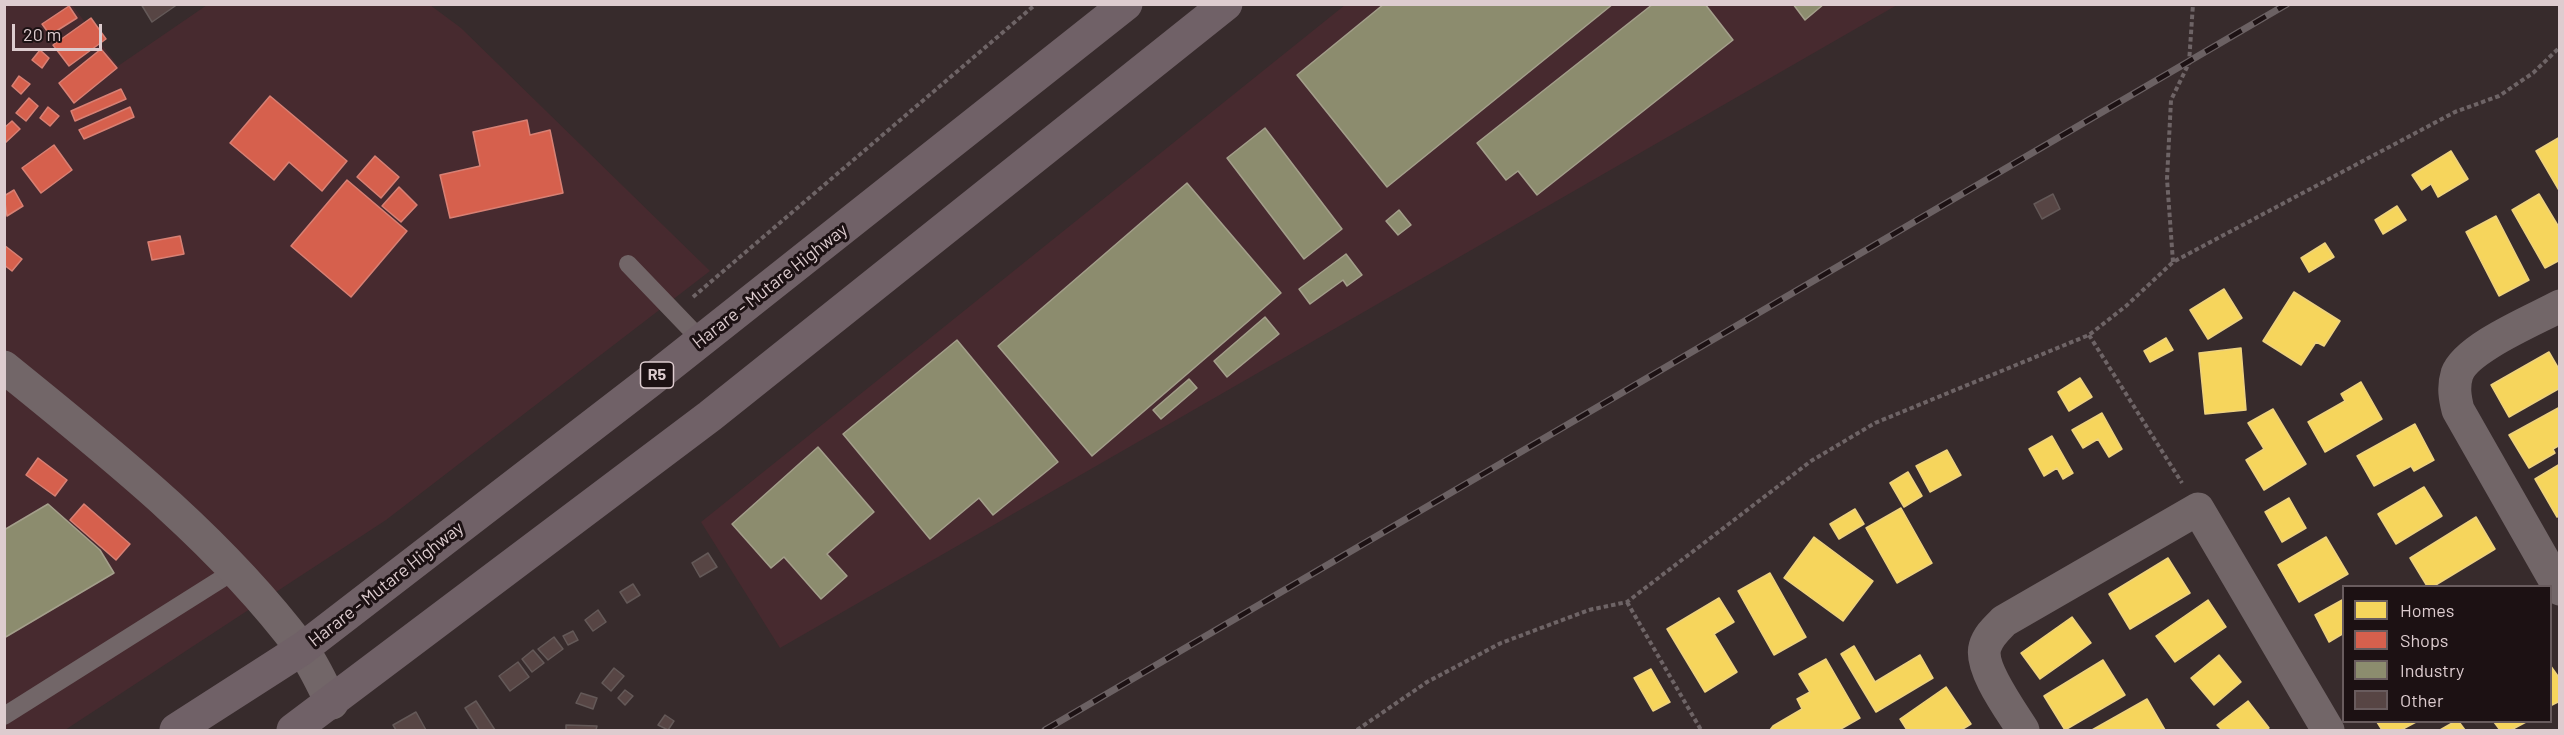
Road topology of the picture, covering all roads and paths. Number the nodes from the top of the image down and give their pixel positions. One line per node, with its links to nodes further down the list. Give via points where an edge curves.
1 (1036, 4): 9 (path)
2 (1126, 4): 11 (highway, Harare - Mutare Highway / R5)
3 (1226, 4): 18 (highway, via 710,416)
4 (2193, 4): 6 (path, via 2189,63 2171,100 2167,179)
5 (2559, 47): 6 (path, via 2534,73 2499,96 2456,112)
6 (2173, 262): 10 (path)
7 (628, 264): 9 (lane)
8 (2559, 306): 15 (street, via 2474,353 2457,372 2454,389 2458,410)
9 (675, 312): 11 (lane)
10 (2089, 335): 13 (path); 16 (path, via 1875,423 1811,462)
11 (701, 340): 17 (highway, Harare - Mutare Highway / R5)
12 (4, 367): 14 (street, via 154,489)
13 (2198, 509): 24 (street, via 2004,621 1990,636 1984,649 1987,669); 25 (street)
14 (234, 571): 17 (street); 19 (lane)
15 (2559, 589)
16 (1627, 602): 22 (path, via 1589,610 1501,643 1427,682); 23 (path)
17 (302, 649): 18 (street); 20 (highway, Harare - Mutare Highway / R5)
18 (332, 703): 21 (highway)
19 (4, 716)
20 (176, 730)
21 (293, 730)
22 (1357, 730)
23 (1701, 730)
24 (2023, 730)
25 (2328, 730)

